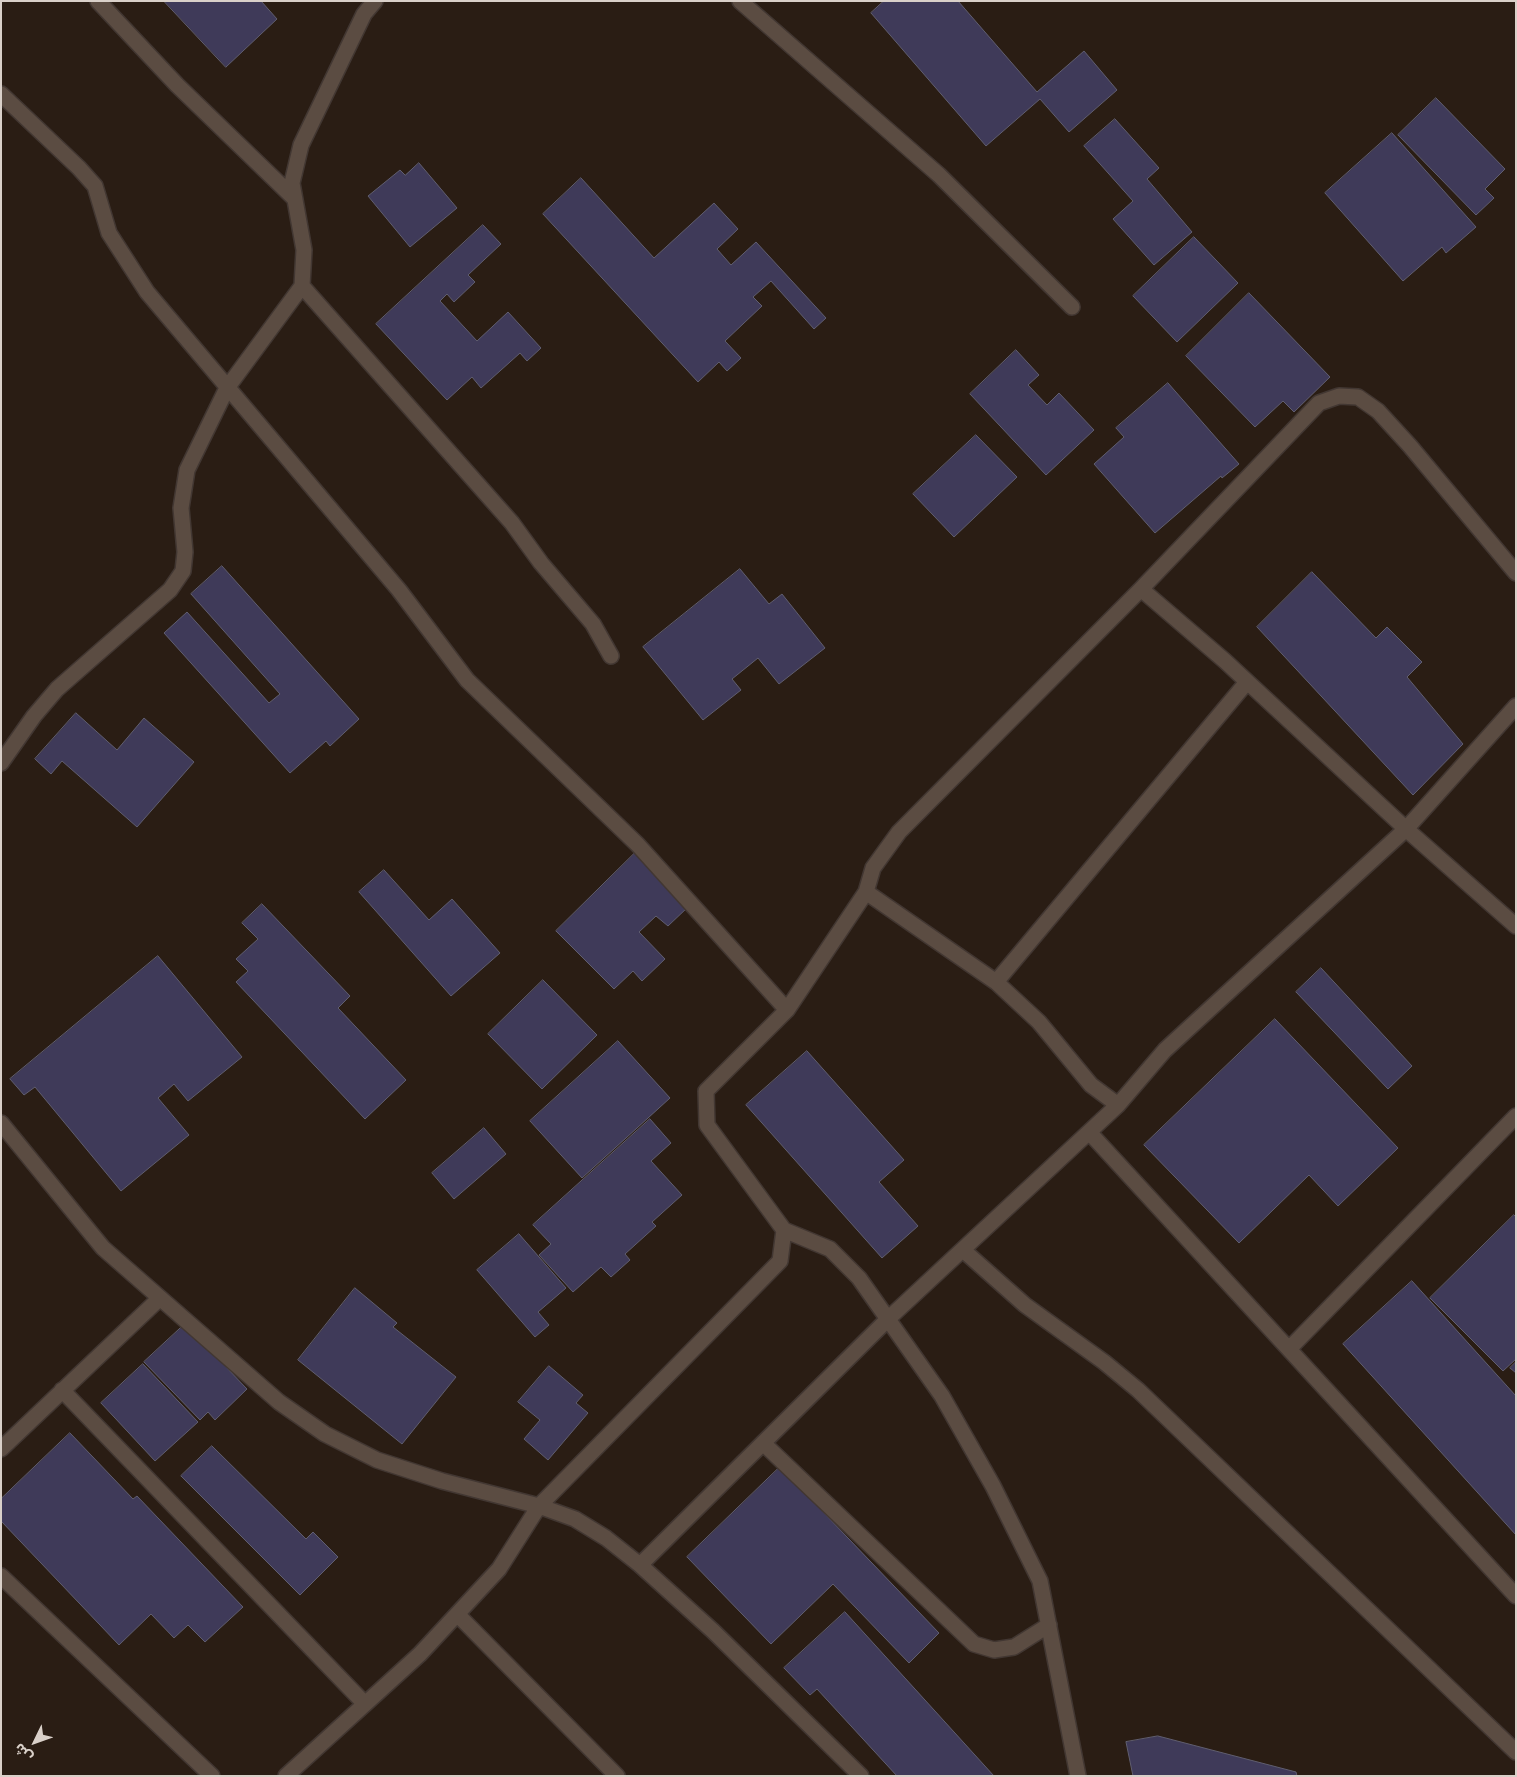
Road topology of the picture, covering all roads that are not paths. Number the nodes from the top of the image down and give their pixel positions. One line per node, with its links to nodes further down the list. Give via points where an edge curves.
1 (98, 1): 5 (street, via 177,85)
2 (375, 1): 5 (street, via 364,14 301,145 292,183)
3 (740, 1): 7 (street, via 939,176)
4 (1, 94): 8 (street, via 95,186 109,233 127,262 147,292)
5 (295, 199): 6 (street, via 304,250)
6 (302, 286): 8 (street); 11 (street, via 512,523 592,624)
7 (1072, 307)
8 (227, 388): 14 (street, via 187,470 181,508 185,552 183,570 170,590 57,689); 19 (street, via 399,590 467,680 638,846)
9 (1516, 573): 10 (street, via 1378,410 1358,397 1339,396 1319,403)
10 (1141, 589): 12 (street); 16 (street, via 899,832 872,868)
11 (611, 656)
12 (1247, 682): 15 (street); 18 (street)
13 (1516, 706): 15 (street)
14 (1, 763)
15 (1406, 829): 17 (street); 20 (street, via 1165,1050)
16 (866, 892): 18 (street); 19 (street)
17 (1516, 926)
18 (996, 982): 20 (street, via 1039,1022 1091,1085)
19 (787, 1010): 24 (street, via 706,1091 705,1113 707,1124)
20 (1118, 1105): 23 (street)
21 (1516, 1116): 28 (street)
22 (1, 1123): 26 (street, via 104,1248)
23 (1089, 1132): 25 (street); 28 (street)
24 (784, 1230): 27 (street, via 830,1249 859,1278); 32 (street, via 780,1261)
25 (963, 1250): 27 (street); 39 (street, via 1025,1304 1138,1390)
26 (160, 1298): 29 (street); 32 (street, via 279,1402 325,1434 377,1460 442,1482)
27 (889, 1318): 30 (street); 37 (street, via 942,1396 993,1486 1040,1581)
28 (1289, 1349): 35 (street)
29 (62, 1390): 31 (street); 38 (street)
30 (762, 1443): 33 (street); 37 (street, via 974,1644 994,1650 1014,1648)
31 (1, 1449)
32 (538, 1506): 33 (street, via 575,1519); 36 (street, via 499,1569)
33 (640, 1565): 43 (street, via 713,1631)
34 (1, 1576): 40 (street)
35 (1516, 1596)
36 (457, 1614): 38 (street, via 420,1654); 42 (street)
37 (1048, 1625): 44 (street)
38 (365, 1704): 41 (street)
39 (1516, 1752)
40 (212, 1776)
41 (286, 1776)
42 (617, 1776)
43 (861, 1776)
44 (1078, 1776)

